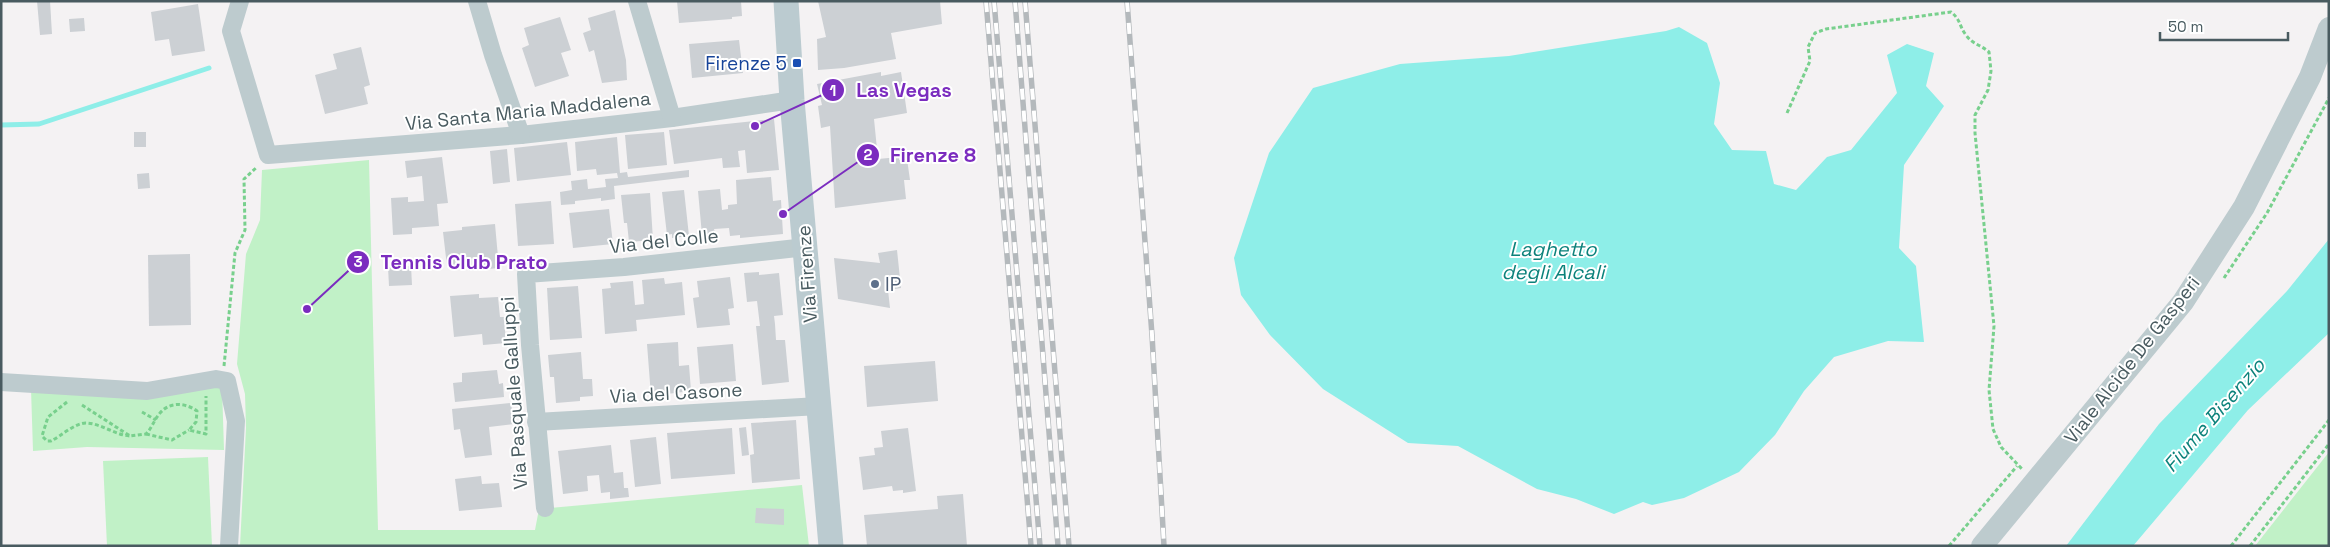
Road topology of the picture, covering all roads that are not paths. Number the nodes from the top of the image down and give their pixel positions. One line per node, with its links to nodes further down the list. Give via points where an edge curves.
1 (240, 1): 8 (street, Via Santa Maria Maddalena, via 231,31 268,155)
2 (477, 1): 8 (street)
3 (637, 1): 7 (street)
4 (786, 1): 6 (main road, Via Firenze)
5 (2329, 28): 17 (street, Viale Alcide De Gasperi, via 2306,85 2244,207 2183,302)
6 (792, 100): 7 (street, Via Santa Maria Maddalena); 9 (main road, Via Firenze)
7 (672, 118): 8 (street, Via Santa Maria Maddalena)
8 (521, 135)
9 (806, 247): 10 (street, Via del Colle); 12 (main road, Via Firenze)
10 (526, 274): 13 (street, Via Pasquale Galluppi)
11 (1, 382): 15 (street, via 147,391 216,379 227,381 236,421)
12 (819, 406): 13 (street, Via del Casone); 16 (main road, Via Firenze)
13 (536, 422): 14 (street, Via Pasquale Galluppi)
14 (545, 508)
15 (229, 546)
16 (831, 546)
17 (1982, 546)

